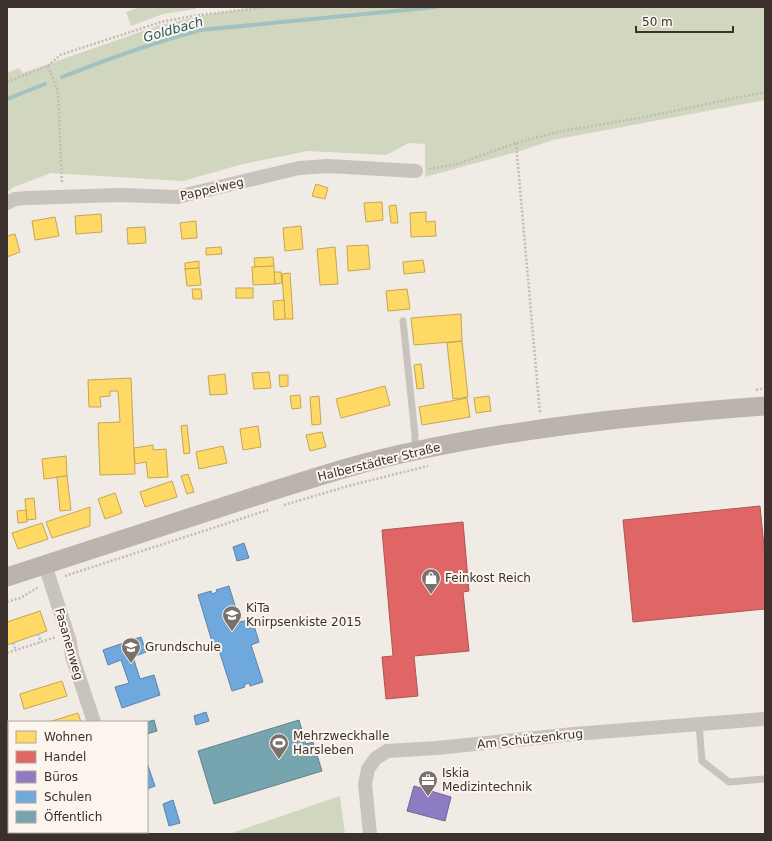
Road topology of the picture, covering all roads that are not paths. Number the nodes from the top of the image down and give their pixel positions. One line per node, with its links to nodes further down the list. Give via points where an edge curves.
1 (416, 171): 2 (street, Pappelweg, via 328,166 299,168 177,197 120,195 27,198)
2 (7, 203)
3 (402, 321): 5 (lane, via 415,435)
4 (765, 406): 5 (main road, Halberstädter Straße, via 542,428)
5 (414, 451): 6 (main road, Halberstädter Straße, via 340,470)
6 (48, 573): 7 (main road, Halberstädter Straße); 9 (street, Fasanenweg)
7 (7, 578)
8 (765, 719): 10 (street, Am Schützenkrug)
9 (94, 721)
10 (699, 724): 11 (lane, via 702,761 729,782); 12 (street, Am Schützenkrug, via 387,751 376,758 368,769 365,784)
11 (765, 779)
12 (370, 834)

